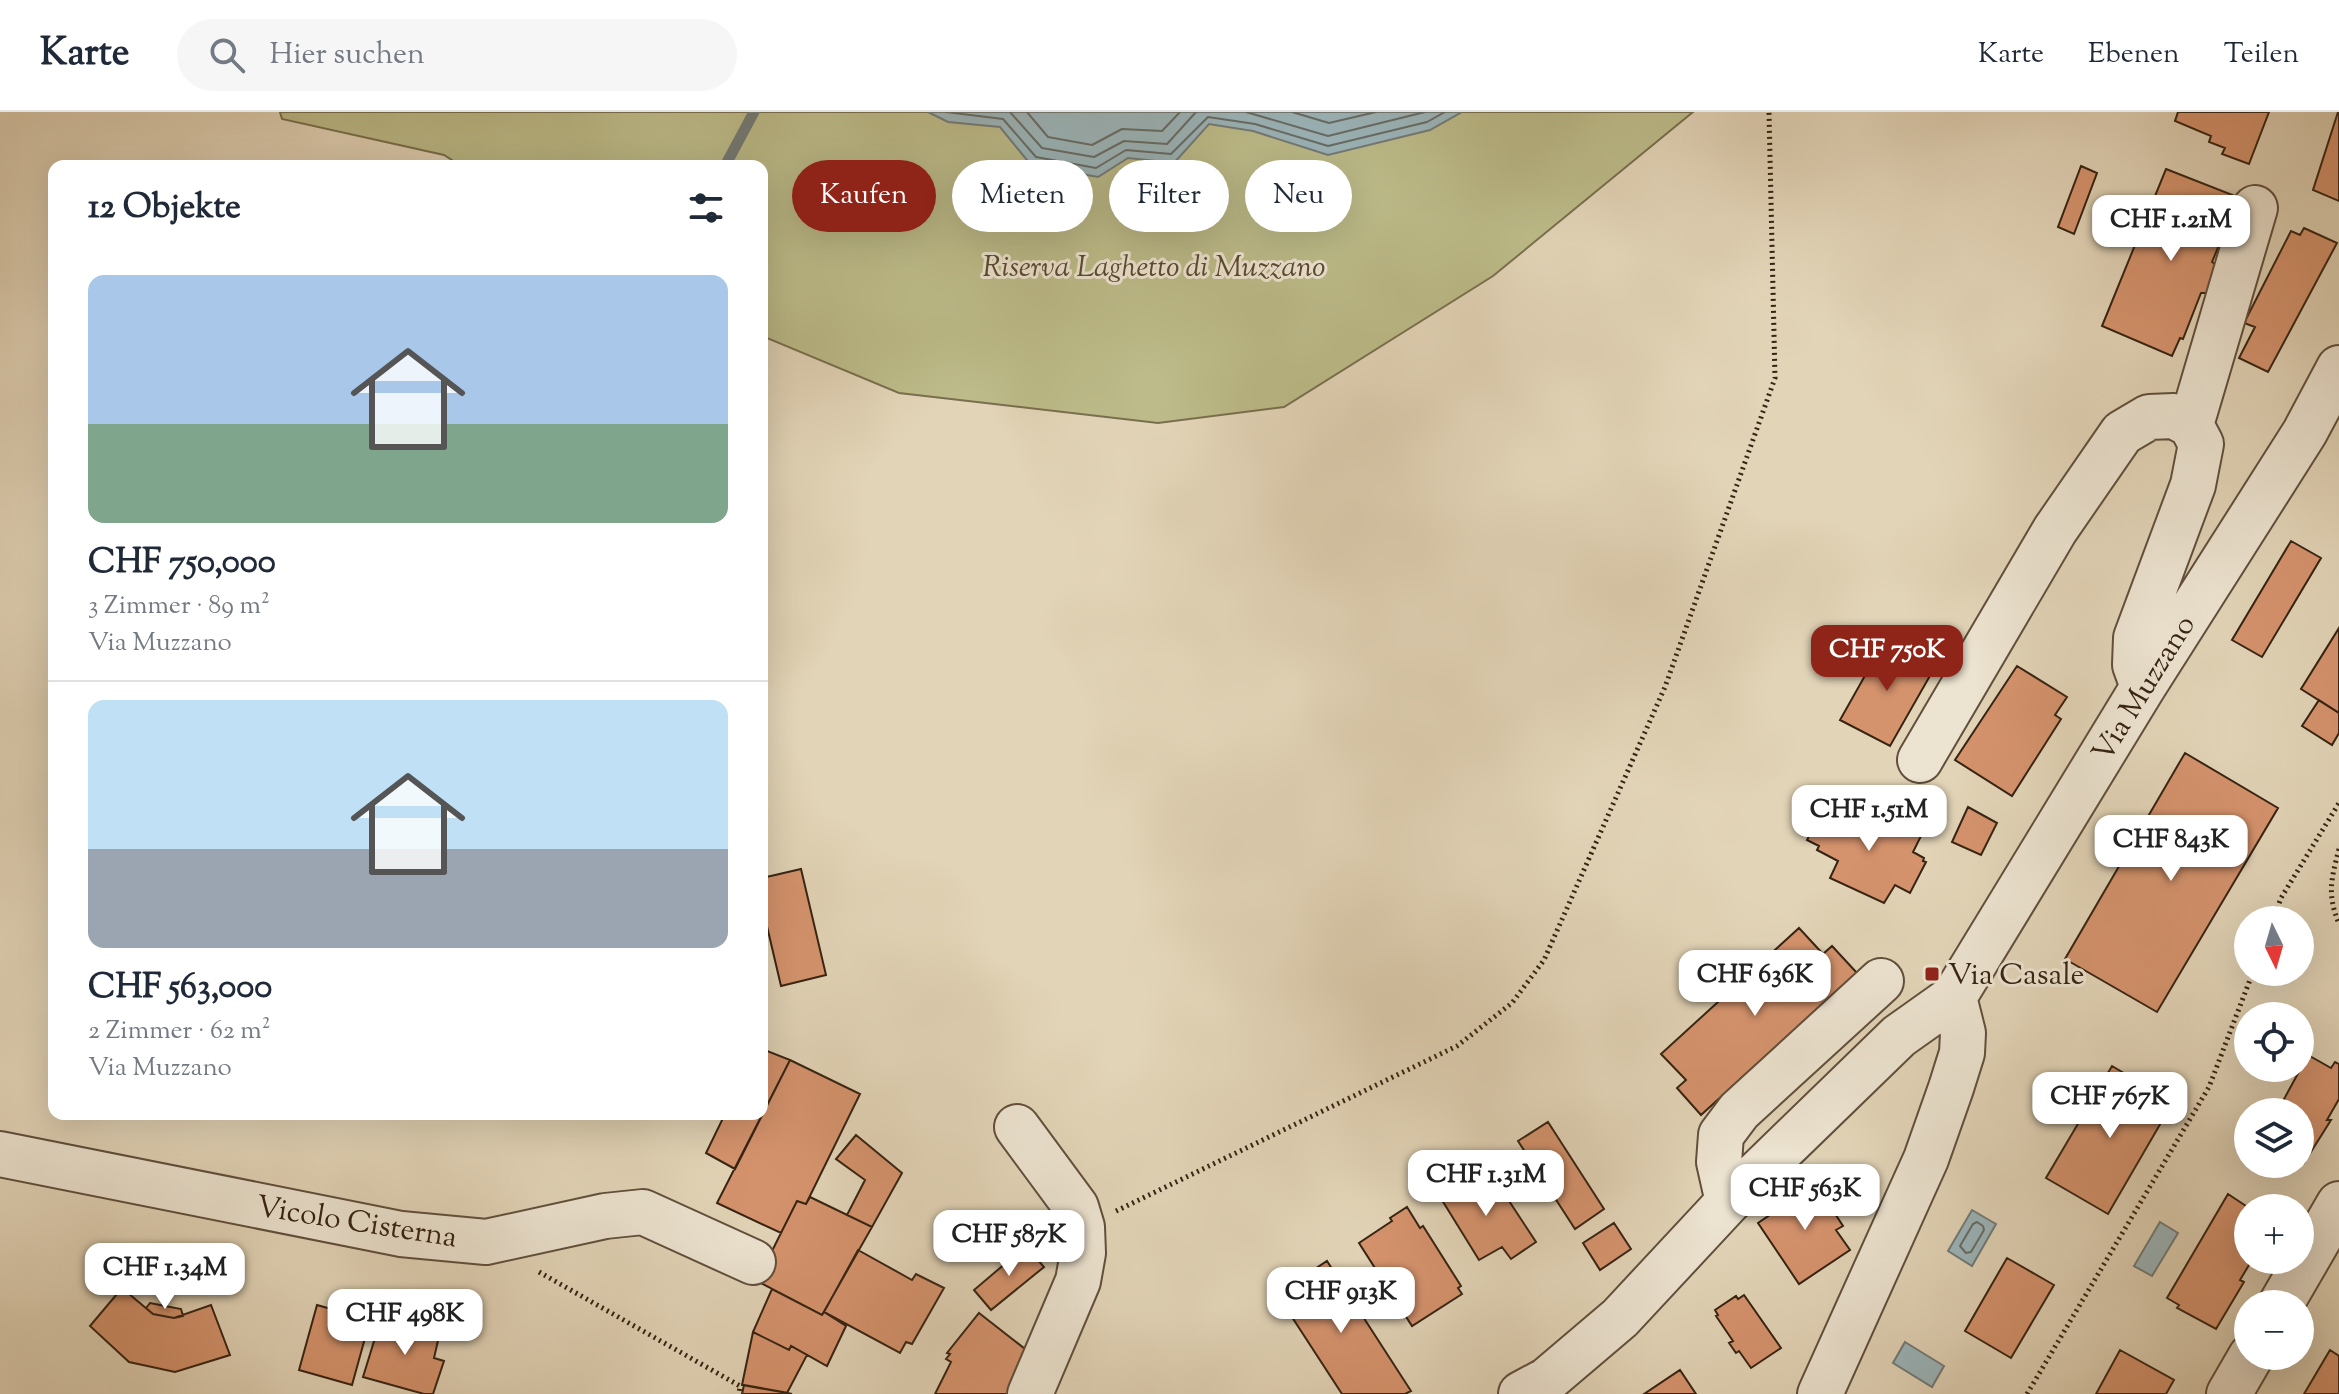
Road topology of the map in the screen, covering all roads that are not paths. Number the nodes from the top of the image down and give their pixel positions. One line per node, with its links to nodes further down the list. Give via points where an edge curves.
1 (2255, 208): 3 (street)
2 (2339, 368): 4 (street, Via Muzzano, via 2305,432)
3 (2191, 425): 4 (street, via 2201,444 2193,485 2136,638 2135,665); 5 (street, via 2174,416 2149,417 2122,433 2055,530)
4 (2143, 687): 7 (street, Via Muzzano)
5 (1920, 760)
6 (1881, 981): 10 (street, via 1739,1111 1721,1135 1719,1162)
7 (1954, 997): 10 (street, Via Muzzano, via 1899,1036); 17 (street, via 1963,1033 1951,1088 1926,1159)
8 (1017, 1127): 15 (street, via 1076,1207 1082,1227 1078,1281)
9 (0, 1154): 12 (street, Vicolo Cisterna, via 401,1234 486,1242 643,1212)
10 (1728, 1202): 16 (street, Via Muzzano, via 1620,1318 1547,1380)
11 (2339, 1204): 13 (street)
12 (753, 1262)
13 (2289, 1290)
14 (2243, 1370): 18 (street)
15 (1030, 1394)
16 (1521, 1394)
17 (1820, 1394)
18 (2229, 1394)

